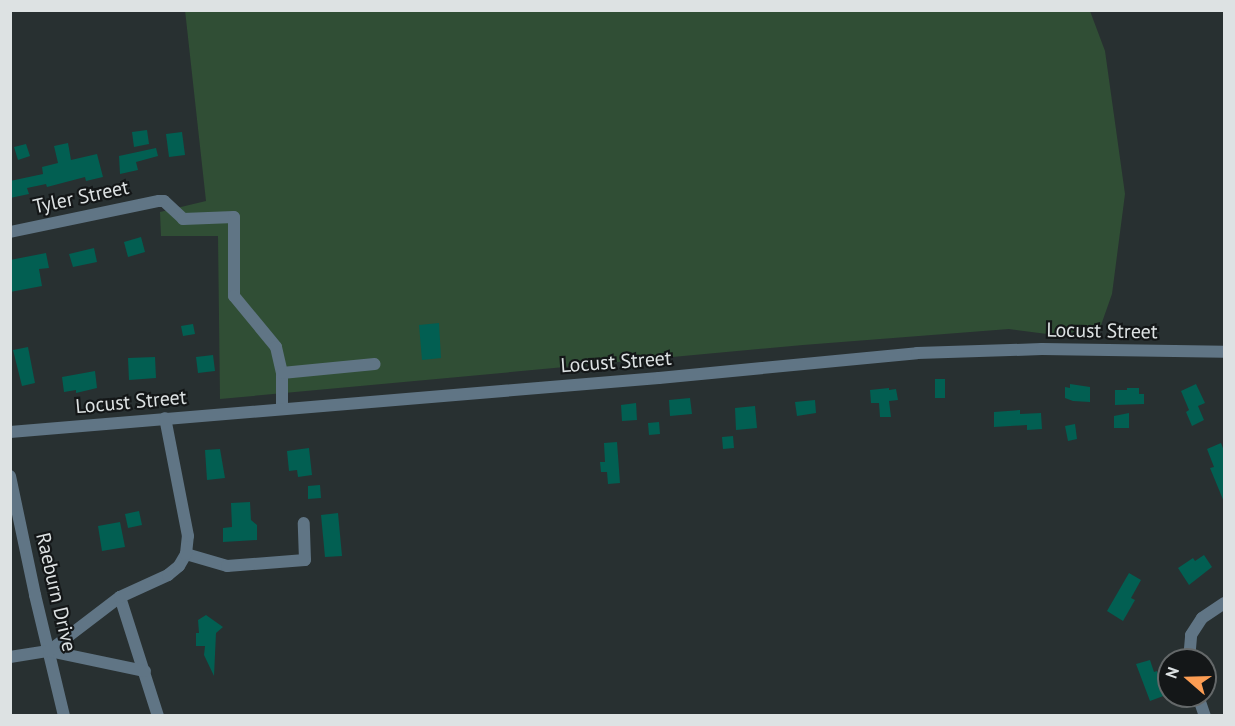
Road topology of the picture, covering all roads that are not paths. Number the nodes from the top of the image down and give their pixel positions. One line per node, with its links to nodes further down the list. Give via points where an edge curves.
1 (10, 232): 4 (street, Tyler Street, via 159,201 183,219 234,217 234,296 276,346)
2 (1224, 352): 5 (street, Locust Street, via 1042,349 917,353)
3 (375, 364): 4 (street)
4 (282, 373): 5 (street)
5 (282, 409): 6 (street, Locust Street)
6 (165, 418): 7 (street, Locust Street); 10 (street, via 188,536)
7 (10, 432)
8 (10, 476): 14 (street, Raeburn Drive)
9 (304, 523): 10 (street, via 306,560 227,566)
10 (186, 554): 11 (street, via 180,566 168,575)
11 (120, 597): 14 (street); 16 (street)
12 (1224, 603): 13 (street, via 1202,618 1191,636)
13 (1190, 648)
14 (49, 651): 15 (street); 16 (street); 17 (street, Raeburn Drive)
15 (10, 657)
16 (144, 671): 18 (street)
17 (64, 716)
18 (158, 716)

